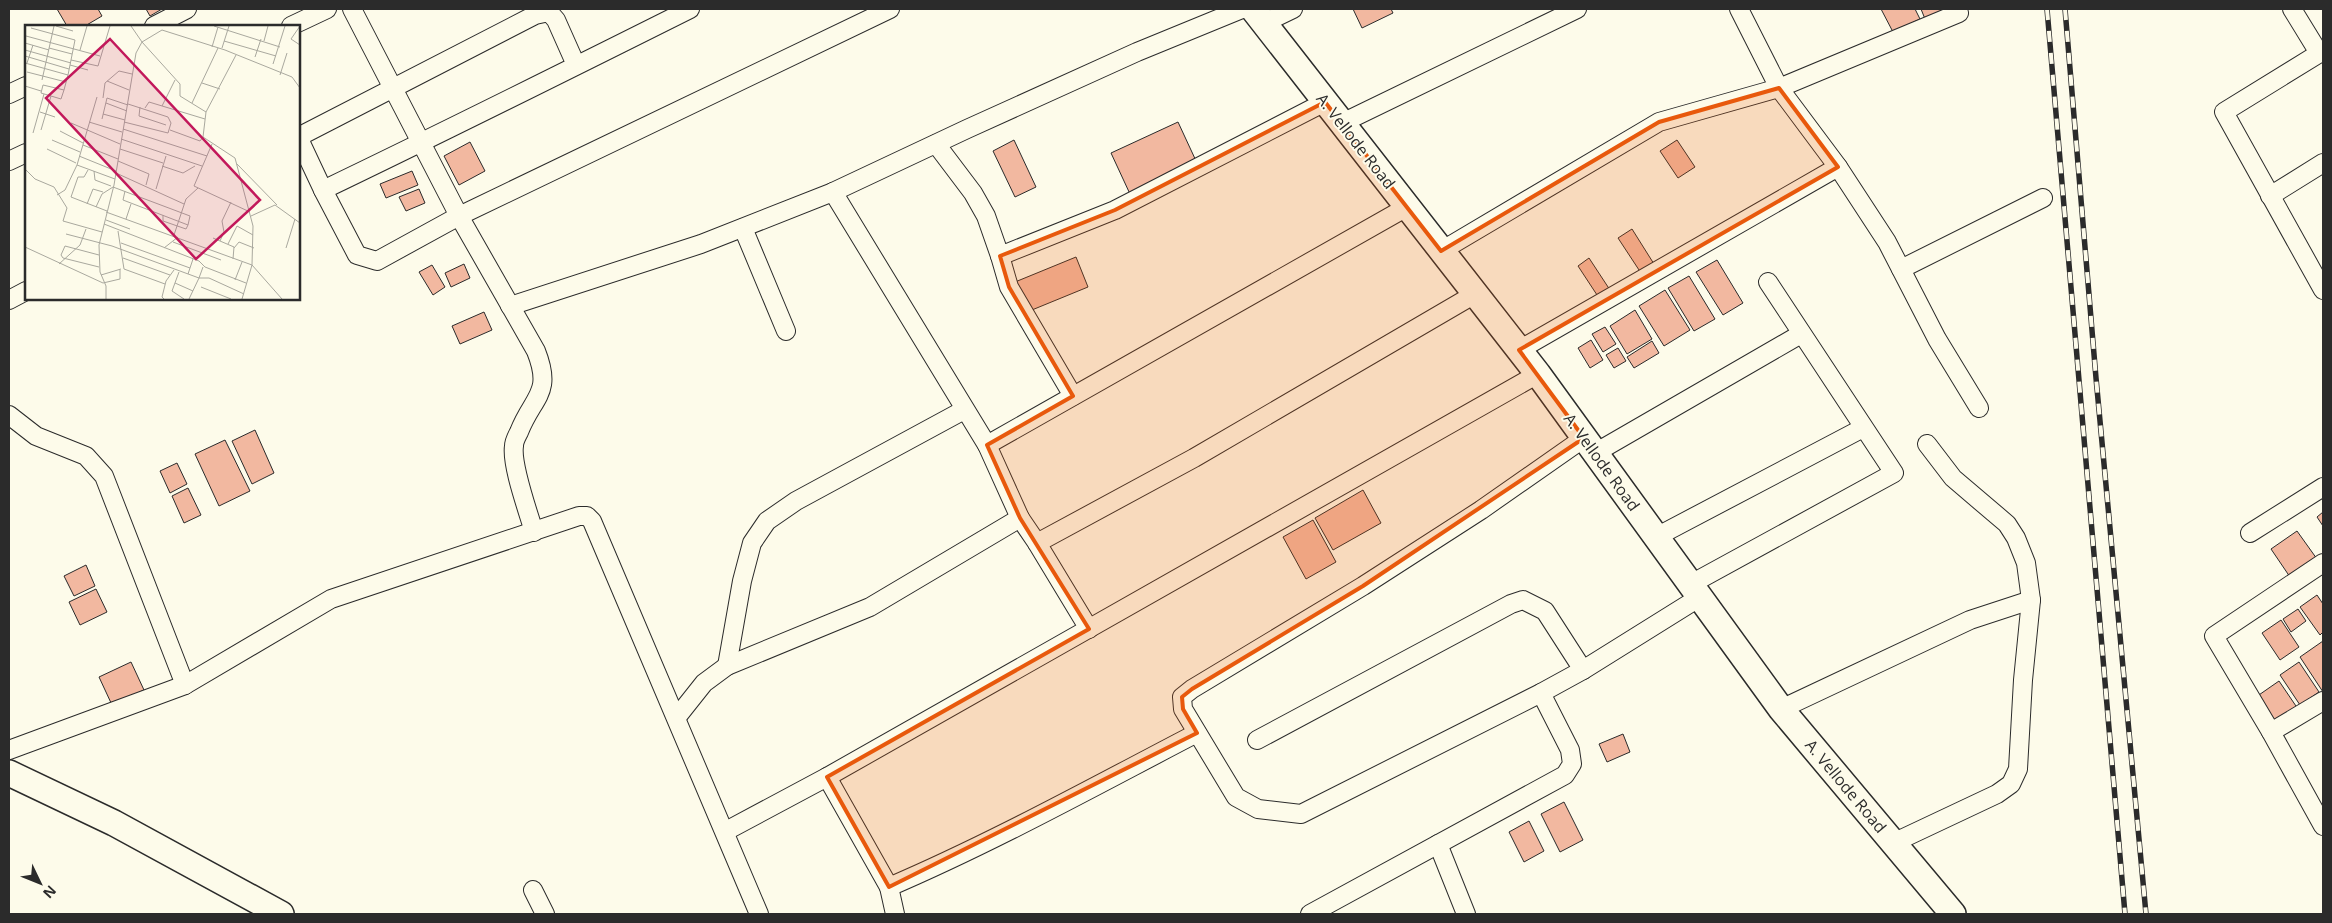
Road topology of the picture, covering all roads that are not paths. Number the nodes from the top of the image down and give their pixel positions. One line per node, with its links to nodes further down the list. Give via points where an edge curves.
1 (187, 9): 14 (street)
2 (327, 9): 13 (street)
3 (352, 9): 18 (street)
4 (690, 9): 16 (street)
5 (890, 9): 34 (street)
6 (1242, 9): 24 (street, via 1137,52)
7 (1292, 9): 12 (street)
8 (1577, 9): 22 (street)
9 (1739, 9): 19 (street)
10 (2292, 9): 15 (street)
11 (1959, 13): 19 (street)
12 (1258, 16): 21 (main road, A. Vellode Road)
13 (299, 18)
14 (156, 25)
15 (2321, 52): 31 (street, via 2224,112)
16 (576, 65): 18 (street, via 556,20 549,12 535,15); 23 (street)
17 (25, 86): 20 (street)
18 (393, 88): 23 (street); 29 (street, via 304,134 300,141)
19 (1779, 88): 28 (street); 36 (street, via 1659,122)
20 (9, 94)
21 (1325, 102): 22 (main road, A. Vellode Road); 37 (street, via 1115,210)
22 (1342, 123): 33 (main road, A. Vellode Road)
23 (422, 142): 29 (street); 34 (street)
24 (936, 144): 30 (street); 37 (street, via 973,193 986,216)
25 (25, 153): 26 (street)
26 (9, 161)
27 (2323, 163): 31 (street)
28 (1838, 167): 38 (street); 48 (street)
29 (323, 190): 34 (street, via 357,255 368,260 377,261)
30 (833, 192): 35 (street); 52 (street)
31 (2270, 196): 39 (street)
32 (2043, 198): 38 (street)
33 (1407, 207): 36 (main road, A. Vellode Road); 50 (street)
34 (459, 216): 45 (street)
35 (743, 228): 45 (street); 46 (street)
36 (1441, 251): 43 (main road, A. Vellode Road)
37 (1000, 256): 50 (street, via 1009,287)
38 (1901, 268): 51 (street, via 1937,338)
39 (2318, 269): 41 (street)
40 (1768, 282): 47 (street)
41 (2323, 290)
42 (25, 292): 44 (street)
43 (1475, 294): 48 (main road, A. Vellode Road); 63 (street, via 1194,458)
44 (9, 300)
45 (510, 306): 60 (street, via 536,350 543,374 541,392 514,446 518,476)
46 (786, 331)
47 (1801, 334): 54 (street); 57 (street)
48 (1519, 350): 49 (main road, A. Vellode Road)
49 (1538, 374): 57 (main road, A. Vellode Road); 67 (street)
50 (1073, 396): 56 (street)
51 (1979, 408)
52 (964, 410): 56 (street); 68 (street, via 796,501 767,521 752,543)
53 (9, 415): 70 (street, via 36,436 86,456 104,476)
54 (1863, 428): 62 (street); 65 (street, via 1894,473)
55 (1927, 444): 66 (street, via 1952,478 2007,524 2026,563)
56 (987, 445): 59 (street)
57 (1590, 445): 62 (main road, A. Vellode Road); 76 (street, via 1192,689 1182,698 1183,709)
58 (2323, 487): 61 (street)
59 (1020, 518): 63 (street); 68 (street, via 870,607)
60 (534, 532): 70 (street, via 331,599); 74 (street, via 580,516 587,516 592,522)
61 (2250, 533)
62 (1656, 536): 65 (main road, A. Vellode Road)
63 (1037, 543): 67 (street)
64 (2323, 563): 75 (street, via 2214,636)
65 (1695, 590): 69 (street); 73 (main road, A. Vellode Road)
66 (2031, 600): 73 (street, via 1970,620); 83 (street, via 2018,769 2012,784)
67 (1089, 629): 80 (street)
68 (727, 666): 74 (street, via 704,683)
69 (1583, 670): 71 (street); 77 (street, via 1545,610 1523,600)
70 (186, 685): 78 (street)
71 (1541, 693): 76 (street, via 1302,814 1258,809 1236,797); 84 (street, via 1570,750 1572,764 1569,769)
72 (2323, 701): 75 (street)
73 (1781, 709): 83 (main road, A. Vellode Road)
74 (676, 717): 82 (street)
75 (2271, 732): 81 (street)
76 (1197, 733): 85 (street, via 1029,820)
77 (1257, 740)
78 (9, 750)
79 (9, 773): 87 (main road, via 114,823)
80 (828, 777): 82 (street); 85 (street)
81 (2323, 826)
82 (726, 831): 89 (street)
83 (1894, 843): 93 (main road, A. Vellode Road)
84 (1438, 844): 91 (street); 92 (street)
85 (889, 887): 90 (street)
86 (533, 890): 88 (street)
87 (281, 914)
88 (545, 914)
89 (759, 914)
90 (895, 914)
91 (1310, 914)
92 (1466, 914)
93 (1953, 914)

